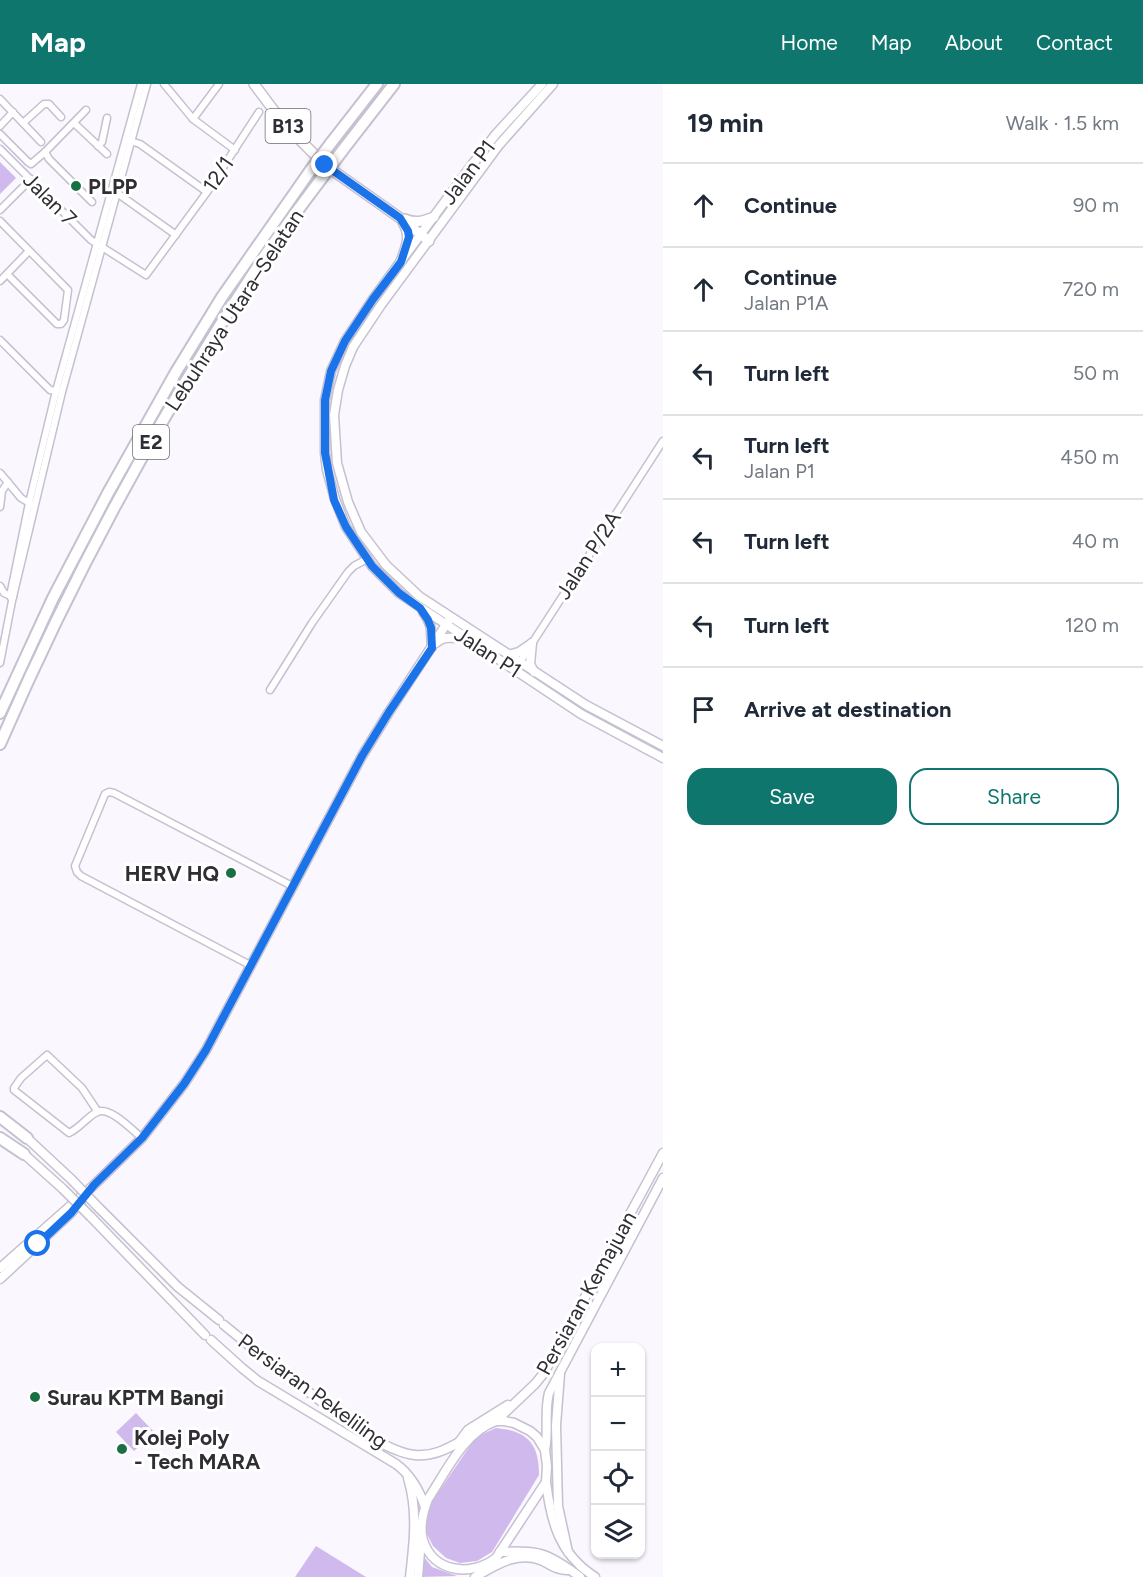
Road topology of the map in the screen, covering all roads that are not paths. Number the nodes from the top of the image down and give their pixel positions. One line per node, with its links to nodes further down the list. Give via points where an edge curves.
1 (141, 84): 21 (street)
2 (147, 84): 21 (street)
3 (164, 84): 16 (street)
4 (219, 84): 16 (street)
5 (254, 84): 34 (main road, B13, via 325,165)
6 (376, 84): 65 (highway, Lebuhraya Utara–Selatan / E2, bridge, via 222,297 176,372 53,598)
7 (394, 84): 66 (highway, Lebuhraya Utara–Selatan / E2, bridge, via 263,258 192,370 64,604)
8 (542, 84): 33 (main road, Jalan P1, via 496,134)
9 (553, 84): 38 (main road, Jalan P1, via 499,145)
10 (0, 99): 12 (street)
11 (86, 110): 18 (street)
12 (13, 112): 17 (street); 19 (street)
13 (259, 112): 25 (street, 12/1)
14 (61, 117): 17 (street, via 49,104 44,104)
15 (107, 118): 23 (street)
16 (193, 119): 25 (street)
17 (23, 123): 22 (street)
18 (74, 123): 23 (street); 26 (street)
19 (0, 126)
20 (0, 134): 26 (street, via 32,164)
21 (129, 140): 29 (street); 30 (street); 39 (street)
22 (41, 141)
23 (98, 146): 27 (street)
24 (0, 149): 28 (street, Jalan 7)
25 (235, 150): 29 (street, 12/1)
26 (45, 152): 31 (street)
27 (106, 154)
28 (31, 179): 32 (street); 39 (street, Jalan 7)
29 (207, 192): 37 (street, 12/1)
30 (117, 193): 37 (street); 39 (street)
31 (92, 202)
32 (0, 210)
33 (434, 217): 34 (main road, via 416,222); 36 (main road, Jalan P1)
34 (400, 218): 36 (main road, B13); 41 (main road, via 409,237)
35 (0, 221): 40 (street)
36 (421, 234): 38 (main road, B13); 41 (main road, Jalan P1)
37 (176, 235): 39 (street, Jalan 7, via 146,275)
38 (429, 241): 55 (main road, Jalan P1, via 353,348 338,390 335,439 343,489 362,532 404,584)
39 (100, 245): 45 (street)
40 (29, 251): 42 (street); 42 (street, via 68,290 61,324)
41 (401, 262): 51 (main road, Jalan P1, via 345,341 331,371 325,400 325,453 334,500)
42 (7, 274): 43 (street)
43 (0, 281)
44 (0, 340): 45 (street, via 50,390)
45 (59, 391): 49 (street)
46 (663, 441): 58 (street, Jalan P/2A)
47 (0, 473): 48 (street)
48 (8, 482): 49 (street, via 21,498); 50 (street)
49 (32, 504): 53 (street)
50 (0, 507)
51 (367, 559): 54 (main road, Jalan P1, via 399,593); 64 (street, via 348,573)
52 (0, 586): 53 (street)
53 (12, 598): 57 (street)
54 (420, 608): 55 (main road, Jalan P1); 59 (main road, via 431,628)
55 (449, 621): 56 (main road, Jalan P1); 59 (main road); 60 (main road, Jalan P1)
56 (463, 636): 59 (main road, via 445,637); 62 (main road, Jalan P1)
57 (2, 641): 61 (street)
58 (532, 643): 60 (main road); 62 (street, Jalan P/2A); 63 (main road, via 530,664)
59 (432, 648): 69 (main road, via 362,756)
60 (508, 655): 62 (main road, Jalan P1)
61 (0, 663)
62 (517, 666): 63 (main road, Jalan P1); 68 (main road, Jalan P1, via 581,714)
63 (534, 672): 67 (main road, Jalan P1)
64 (270, 690)
65 (0, 713)
66 (0, 744)
67 (663, 746)
68 (663, 758)
69 (292, 886): 70 (main road); 70 (street, via 114,793 105,794 75,866 77,872)
70 (250, 965): 76 (main road, via 206,1050)
71 (98, 1112): 71 (street, via 69,1133 14,1088 47,1054 82,1088); 76 (street, via 112,1114)
72 (0, 1117): 75 (highway)
73 (0, 1124): 75 (highway)
74 (0, 1138): 78 (highway)
75 (27, 1138): 88 (main road, Persiaran Pekeliling, bridge, via 178,1287 351,1423 404,1453 432,1454)
76 (142, 1138): 81 (main road)
77 (0, 1144): 78 (highway)
78 (24, 1154): 90 (main road, Persiaran Pekeliling, bridge, via 242,1368)
79 (663, 1154): 85 (main road, Persiaran Kemajuan, via 551,1360 535,1384)
80 (663, 1178): 84 (main road, Persiaran Kemajuan)
81 (94, 1185): 82 (main road); 83 (main road, via 71,1213)
82 (0, 1268)
83 (0, 1279)
84 (560, 1371): 89 (main road, Persiaran Kemajuan, via 547,1401); 95 (main road, via 556,1425 558,1506)
85 (519, 1398): 86 (main road, Persiaran Kemajuan); 88 (main road, via 468,1430)
86 (496, 1421): 87 (main road); 89 (main road, via 522,1426 537,1437)
87 (472, 1435): 88 (main road, Persiaran Pekeliling); 92 (main road)
88 (459, 1442)
89 (545, 1450): 91 (main road)
90 (405, 1472): 92 (main road, Persiaran Pekeliling); 98 (main road, via 415,1513)
91 (546, 1482): 94 (main road); 95 (main road, via 552,1521)
92 (425, 1508): 93 (main road)
93 (422, 1533): 97 (main road, via 437,1560); 99 (main road)
94 (500, 1552): 96 (main road, via 539,1553); 97 (main road)
95 (568, 1552): 102 (main road)
96 (570, 1570): 97 (main road, via 523,1556); 101 (main road)
97 (475, 1573): 100 (main road)
98 (410, 1577)
99 (418, 1577)
100 (462, 1577)
101 (580, 1577)
102 (595, 1577)

